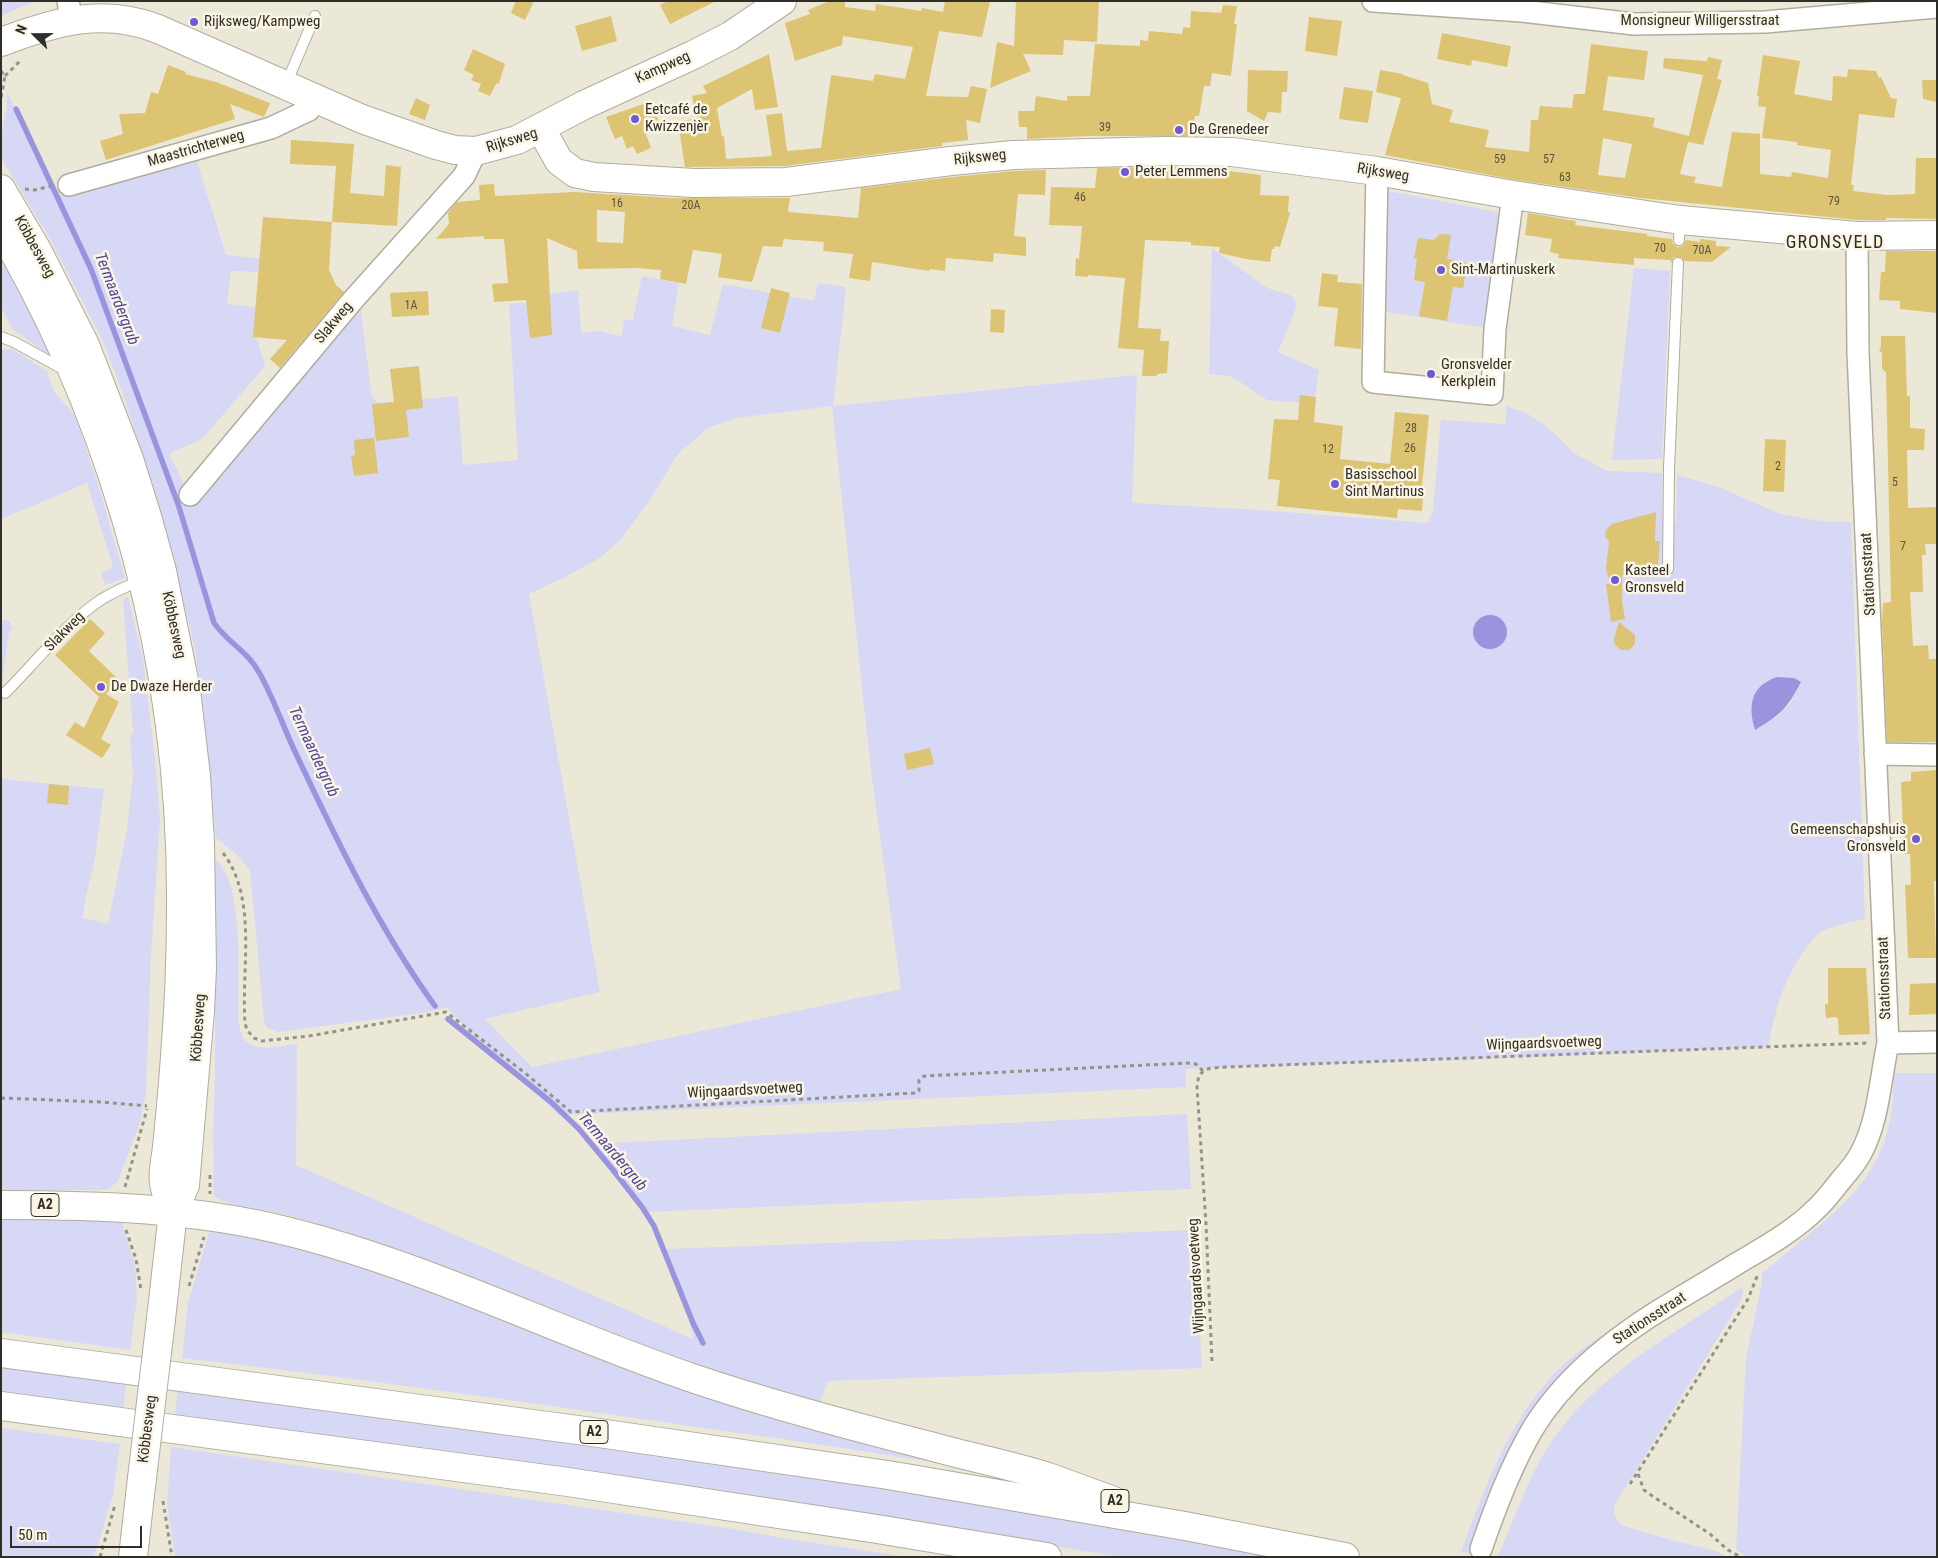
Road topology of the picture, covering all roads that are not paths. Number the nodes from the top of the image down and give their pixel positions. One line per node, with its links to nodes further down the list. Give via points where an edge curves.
1 (782, 1): 12 (main road, Kampweg, via 730,36 584,105)
2 (1373, 1): 3 (street, Monsigneur Willigersstraat, via 1522,11 1634,24 1765,22)
3 (1893, 6): 4 (street, Monsigneur Willigersstraat)
4 (1937, 7)
5 (70, 11): 7 (main road); 10 (main road, Rijksweg, via 134,20)
6 (316, 16): 10 (lane)
7 (36, 30): 8 (main road); 9 (main road)
8 (1, 42)
9 (1, 55)
10 (286, 85): 11 (main road, Rijksweg)
11 (315, 98): 13 (main road, Rijksweg, via 362,119 436,144 455,150); 15 (street, Maastrichterweg, via 308,110 271,128)
12 (541, 129): 13 (main road, Rijksweg, via 517,140); 14 (main road, Rijksweg, via 559,161 575,173 694,183 793,181 1013,155 1155,151 1232,152)
13 (476, 151): 25 (street, Slakweg, via 464,176 353,300)
14 (1377, 171): 17 (main road, Rijksweg); 17 (street, via 1373,382 1492,394 1495,329)
15 (59, 186)
16 (10, 188): 23 (main road, Köbbesweg)
17 (1513, 196): 20 (main road, Rijksweg, via 1680,230)
18 (1, 229): 24 (main road, Köbbesweg, via 23,266)
19 (1937, 235): 20 (main road, Rijksweg)
20 (1857, 236): 29 (street, Stationsstraat, via 1858,352)
21 (1678, 263): 26 (lane, via 1668,468)
22 (1, 337): 24 (lane, via 64,370)
23 (85, 345): 24 (lane); 27 (main road, Köbbesweg, via 129,459 148,520)
24 (72, 368): 27 (main road, Köbbesweg)
25 (190, 495)
26 (1668, 569)
27 (153, 575): 28 (lane, Slakweg, via 88,609); 34 (main road, Köbbesweg, via 186,690 200,845 200,1020 185,1185)
28 (5, 694)
29 (1876, 754): 30 (street); 32 (street, Stationsstraat)
30 (1937, 755)
31 (1937, 1042): 32 (street)
32 (1888, 1043): 38 (street, Stationsstraat, via 1877,1110 1860,1154 1816,1210 1757,1252 1648,1318 1608,1346 1566,1385 1532,1430 1517,1458)
33 (1, 1205): 34 (main road, A2)
34 (173, 1212): 37 (main road, A2, via 239,1221 342,1247 702,1382 860,1428 1046,1476); 39 (main road, Köbbesweg, bridge)
35 (1, 1353): 37 (main road, A2, via 869,1472)
36 (1, 1406): 40 (main road, via 578,1484)
37 (1185, 1526): 41 (main road, A2)
38 (1481, 1548)
39 (133, 1557)
40 (1047, 1557)
41 (1345, 1557)

